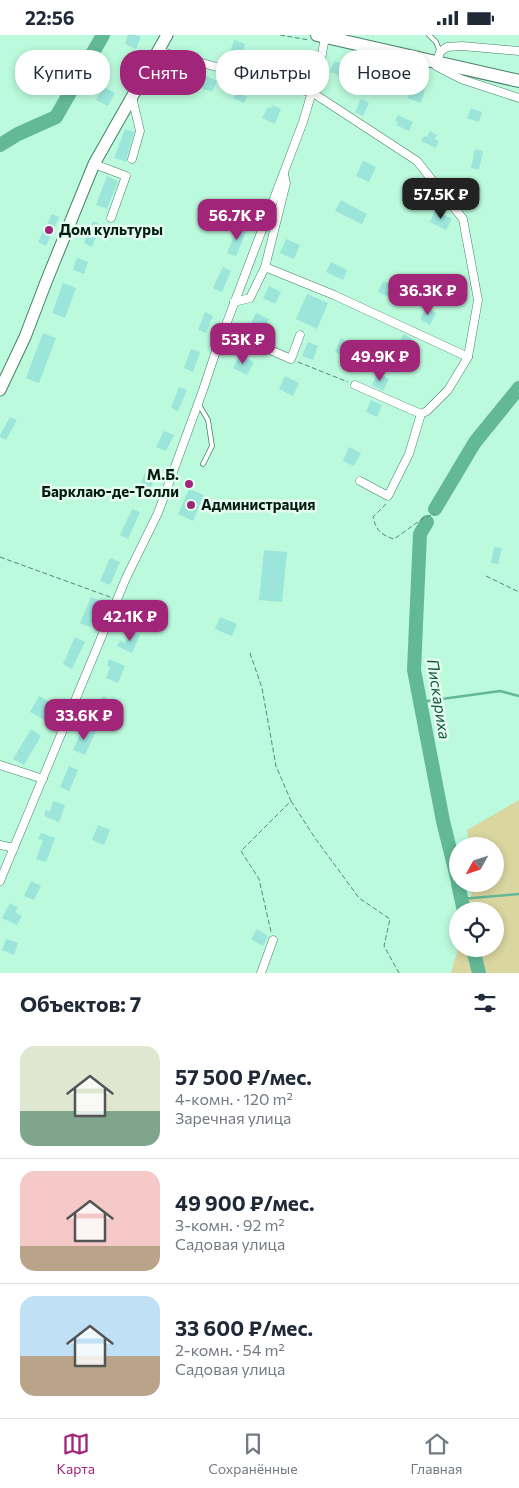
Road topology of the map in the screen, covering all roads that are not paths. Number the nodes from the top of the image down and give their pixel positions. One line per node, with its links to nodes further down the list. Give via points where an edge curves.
1 (167, 35): 4 (street)
2 (429, 35): 7 (lane, via 436,42)
3 (323, 36): 5 (street); 7 (main road)
4 (159, 50)
5 (322, 50)
6 (519, 51): 7 (street, via 447,47)
7 (438, 57): 8 (main road); 12 (street, via 436,66 461,79)
8 (519, 81)
9 (312, 95): 15 (street)
10 (316, 95): 21 (street, via 418,161 463,219 478,300)
11 (132, 97): 13 (street, via 140,131); 14 (street)
12 (519, 98)
13 (132, 159)
14 (94, 164): 16 (street, via 126,176); 23 (street, via 25,337)
15 (284, 173): 17 (street, via 286,183); 18 (street)
16 (112, 218)
17 (265, 267): 18 (street, via 250,298); 21 (street)
18 (234, 302): 19 (street)
19 (224, 330): 20 (street, via 291,359); 24 (street)
20 (300, 335)
21 (468, 357): 25 (street, via 448,390)
22 (355, 385): 25 (street)
23 (0, 390)
24 (198, 403): 26 (lane, via 208,420 212,446); 29 (street)
25 (421, 415): 28 (street, via 409,454 388,496)
26 (203, 464)
27 (178, 478): 29 (lane)
28 (360, 481)
29 (168, 484): 31 (street)
30 (0, 765): 31 (street)
31 (43, 779): 33 (street)
32 (0, 845): 33 (street)
33 (14, 848): 34 (street)
34 (0, 881)
35 (273, 940): 36 (street)
36 (261, 973)

